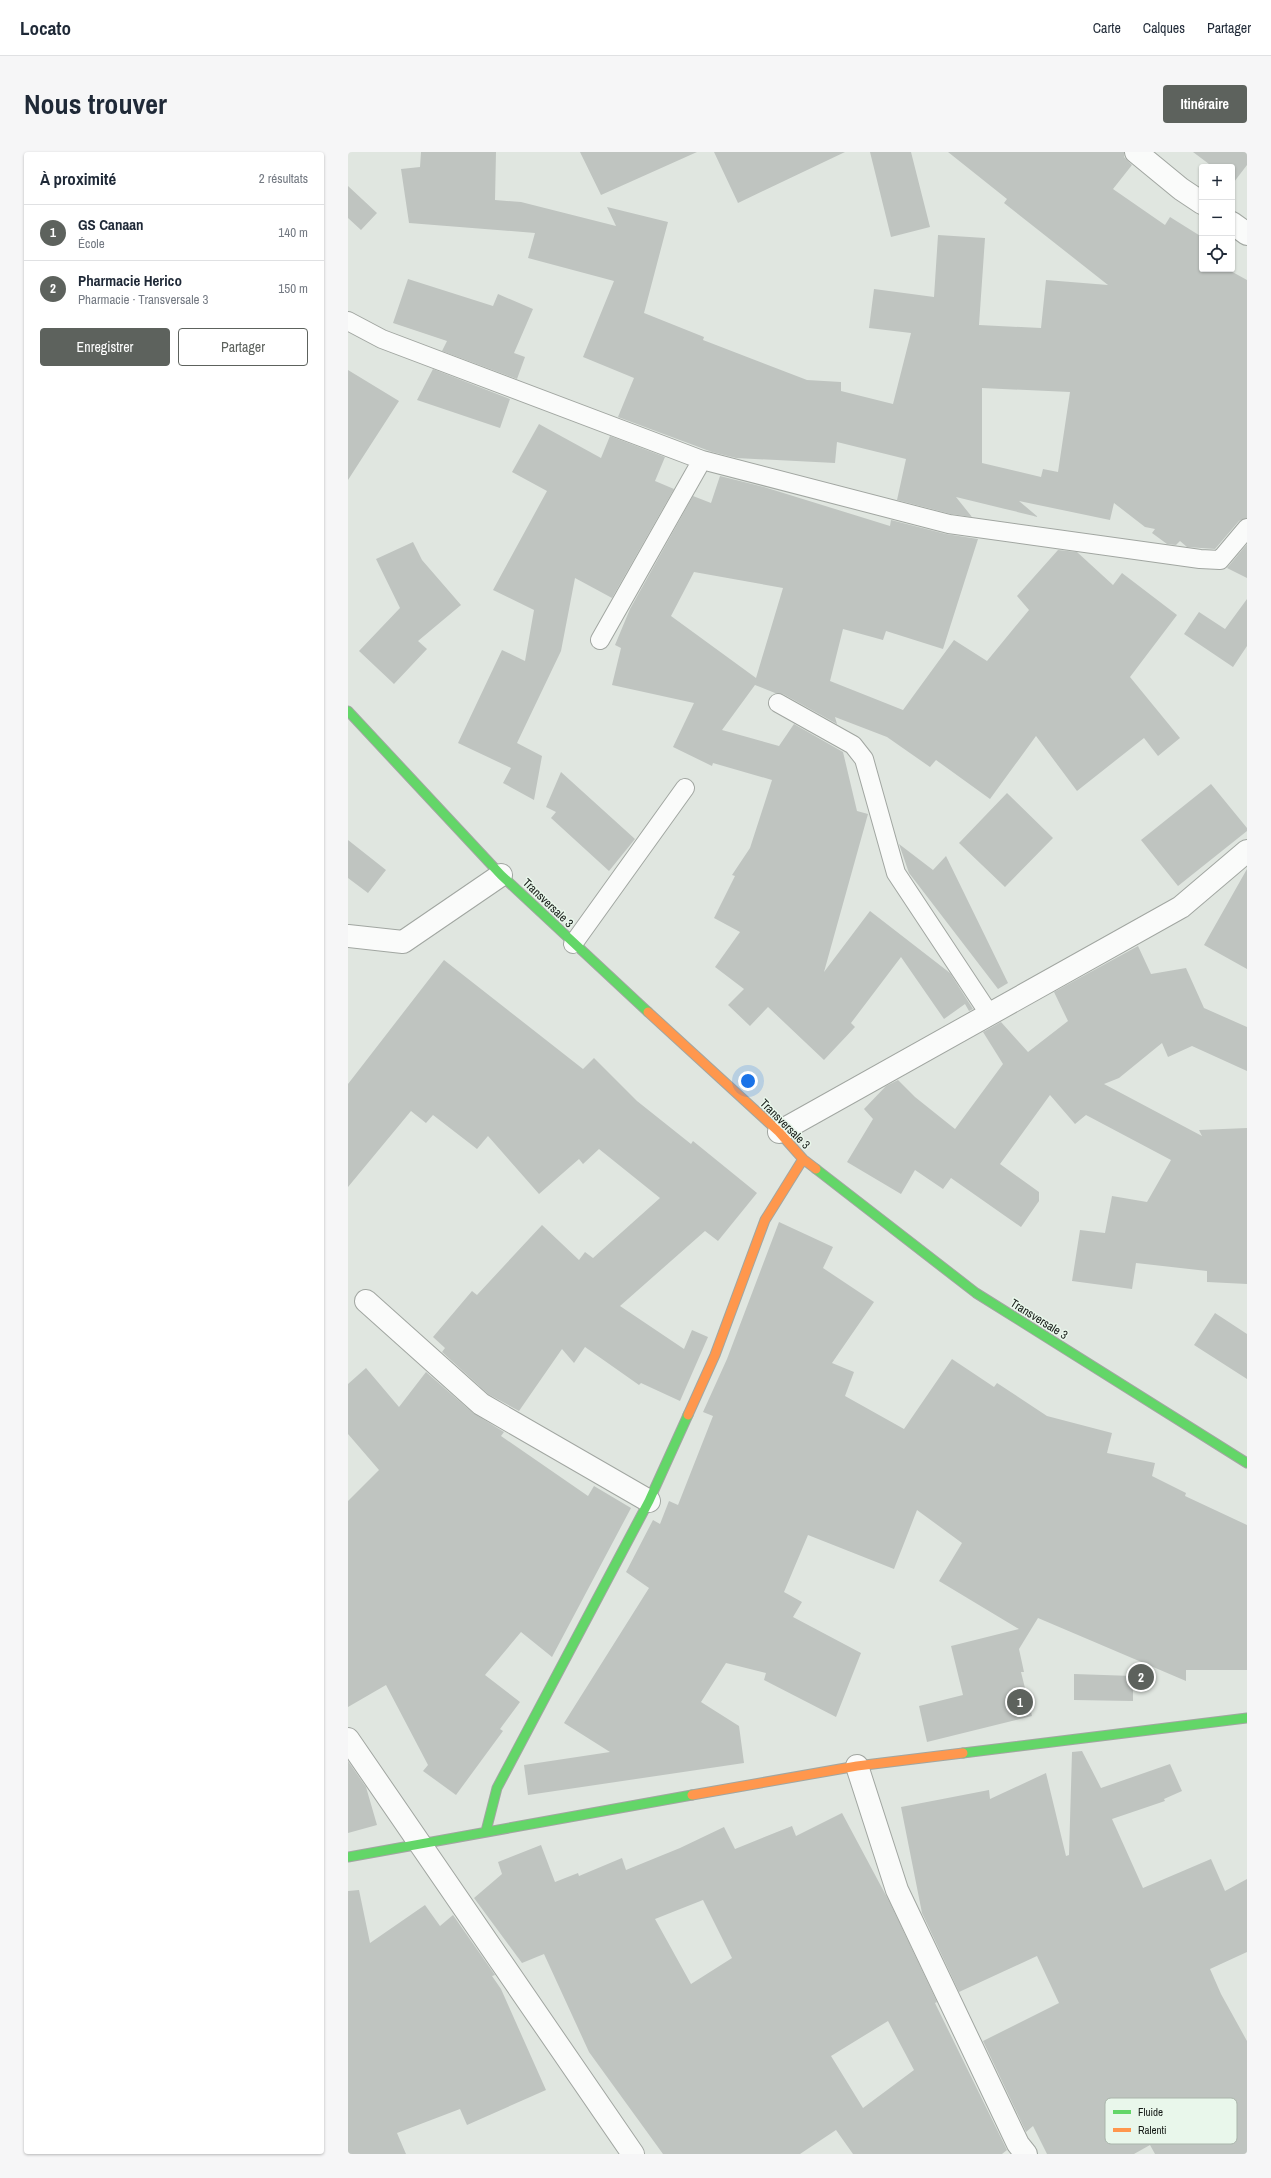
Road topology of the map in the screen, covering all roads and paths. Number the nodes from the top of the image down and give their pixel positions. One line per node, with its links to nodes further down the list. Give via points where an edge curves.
1 (1136, 152): 2 (street)
2 (1199, 201)
3 (1235, 226): 4 (street)
4 (1247, 234)
5 (348, 321): 6 (lane, via 382,339)
6 (702, 460): 7 (lane, via 949,524 1200,559 1220,560); 8 (lane)
7 (1247, 528)
8 (600, 640)
9 (778, 703): 16 (lane, via 853,745 864,758 896,873)
10 (348, 711): 13 (street, Transversale 3)
11 (685, 788): 15 (lane)
12 (1247, 851): 16 (street, via 1181,907)
13 (501, 875): 14 (street, via 403,942); 15 (street, Transversale 3)
14 (348, 936)
15 (573, 944): 17 (street, Transversale 3)
16 (990, 1015): 17 (street)
17 (778, 1132): 18 (street, Transversale 3)
18 (803, 1159): 20 (street, Transversale 3, via 976,1294); 21 (street, via 765,1220 715,1355)
19 (366, 1301): 21 (street, via 481,1404)
20 (1247, 1463)
21 (649, 1501): 25 (street, via 497,1788)
22 (1247, 1718): 24 (street)
23 (348, 1740): 26 (street)
24 (857, 1766): 25 (street); 29 (street, via 897,1890 1018,2144)
25 (486, 1831): 26 (street)
26 (421, 1844): 27 (street); 28 (street)
27 (348, 1857)
28 (633, 2154)
29 (1026, 2154)

